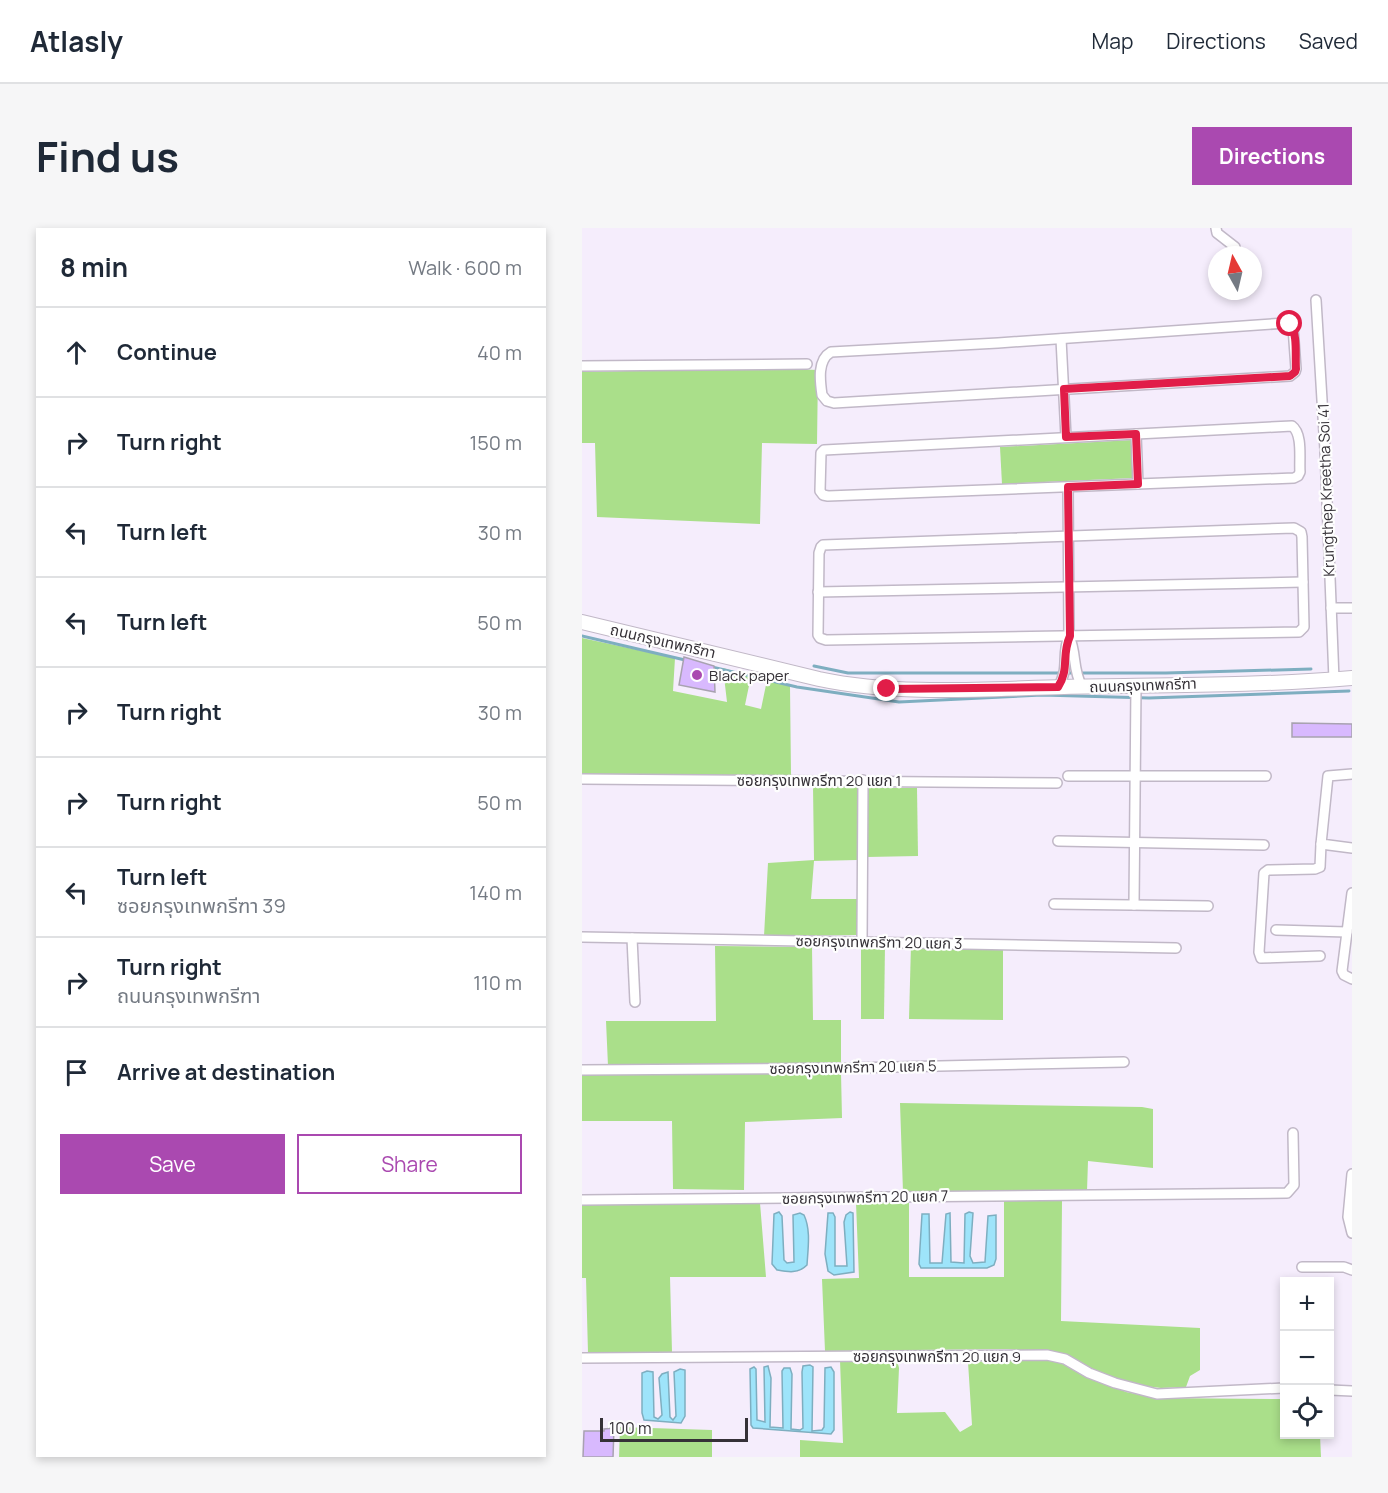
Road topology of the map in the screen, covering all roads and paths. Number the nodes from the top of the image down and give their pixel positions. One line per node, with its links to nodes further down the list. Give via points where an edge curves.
1 (1216, 228): 2 (street)
2 (1233, 246)
3 (1316, 300): 16 (street, Krungthep Kreetha Soi 41)
4 (1061, 339): 7 (street); 7 (street, via 1286,323 1293,327 1295,357 1295,372 1290,376); 7 (street, via 831,352 822,361 821,386 822,395 834,403)
5 (807, 364): 6 (street)
6 (582, 366)
7 (1064, 389): 9 (street)
8 (1136, 434): 9 (street); 10 (street); 10 (street, via 1292,426 1298,435 1300,472 1294,478)
9 (1066, 437): 11 (street, via 824,450 820,491 828,496)
10 (1138, 484): 11 (street)
11 (1068, 487): 12 (street)
12 (1068, 537): 13 (street, via 1294,528 1302,537); 14 (street); 15 (street, via 824,545 819,553)
13 (1303, 582): 14 (street); 19 (street, via 1304,627 1299,632)
14 (1069, 587): 15 (street); 19 (street)
15 (818, 592): 19 (street, via 818,635 826,640)
16 (1331, 608): 17 (street); 21 (street, Krungthep Kreetha Soi 41)
17 (1352, 608)
18 (582, 622): 22 (main road, ถนนกรุงเทพกรีฑา, via 819,679 868,687)
19 (1070, 636): 22 (street, via 1065,646 1066,671); 23 (street, via 1075,671)
20 (1352, 678): 21 (main road, ถนนกรุงเทพกรีฑา)
21 (1334, 680): 24 (main road, ถนนกรุงเทพกรีฑา)
22 (1058, 687): 23 (main road, ถนนกรุงเทพกรีฑา)
23 (1083, 687): 24 (main road, ถนนกรุงเทพกรีฑา)
24 (1136, 689): 27 (street)
25 (1352, 774): 34 (street, via 1328,776)
26 (1068, 776): 27 (street)
27 (1135, 776): 28 (street); 33 (street)
28 (1266, 776)
29 (582, 779): 30 (street, ซอยกรุงเทพกรีฑา 20 แยก 1)
30 (863, 780): 31 (street, ซอยกรุงเทพกรีฑา 20 แยก 1); 45 (street)
31 (1057, 783)
32 (1058, 841): 33 (street)
33 (1135, 843): 35 (street); 39 (street)
34 (1321, 844): 36 (street); 47 (street, via 1320,867 1315,870 1264,873 1259,952 1261,958)
35 (1264, 845)
36 (1352, 848)
37 (1352, 892): 42 (street)
38 (1054, 904): 39 (street)
39 (1134, 905): 40 (street)
40 (1208, 906)
41 (1276, 930): 42 (street)
42 (1347, 932): 48 (street, via 1342,971)
43 (582, 937): 44 (street, ซอยกรุงเทพกรีฑา 20 แยก 3)
44 (632, 938): 45 (street, ซอยกรุงเทพกรีฑา 20 แยก 3); 49 (street)
45 (862, 941): 46 (street, ซอยกรุงเทพกรีฑา 20 แยก 3)
46 (1176, 948)
47 (1320, 956)
48 (1352, 979)
49 (635, 1002)
50 (1124, 1062): 51 (street, ซอยกรุงเทพกรีฑา 20 แยก 5)
51 (582, 1071)
52 (1293, 1133): 54 (street, ซอยกรุงเทพกรีฑา 20 แยก 7, via 1294,1185 1287,1193)
53 (1352, 1174): 55 (street, via 1348,1217)
54 (582, 1200)
55 (1352, 1233)
56 (1302, 1267): 57 (street)
57 (1352, 1270)
58 (582, 1358): 59 (street, ซอยกรุงเทพกรีฑา 20 แยก 9, via 1047,1355 1065,1359 1115,1383 1157,1394)
59 (1280, 1388)
60 (1334, 1389): 61 (street)
61 (1352, 1391)

